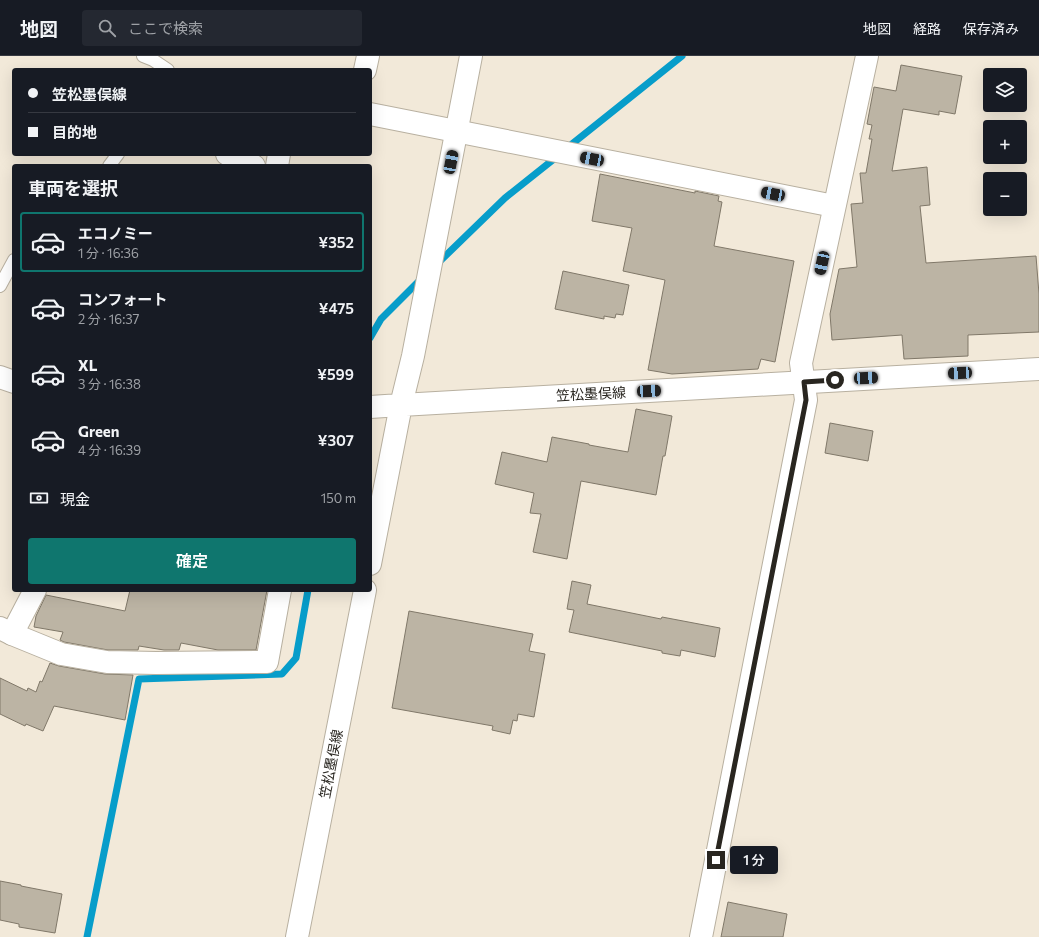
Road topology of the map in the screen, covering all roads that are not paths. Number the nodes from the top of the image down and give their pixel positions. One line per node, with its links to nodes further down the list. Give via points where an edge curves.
1 (143, 56): 5 (lane)
2 (368, 56): 6 (street)
3 (471, 56): 8 (street)
4 (867, 56): 11 (street)
5 (165, 68)
6 (365, 68)
7 (372, 114): 8 (street)
8 (456, 132): 11 (street); 18 (street, via 413,356)
9 (230, 156): 10 (street)
10 (243, 164)
11 (834, 206): 17 (street, via 800,363)
12 (12, 264): 13 (lane)
13 (0, 286)
14 (1039, 368): 17 (street, 笠松墨俣線)
15 (0, 377): 16 (street)
16 (12, 381)
17 (804, 382): 18 (street, 笠松墨俣線); 26 (street, via 806,400)
18 (401, 405): 19 (street, 笠松墨俣線); 20 (street)
19 (372, 407)
20 (372, 554)
21 (34, 592): 24 (street)
22 (280, 592): 24 (street, via 267,662 107,662 61,654)
23 (365, 592): 25 (street, 笠松墨俣線)
24 (6, 631)
25 (297, 937)
26 (701, 937)

